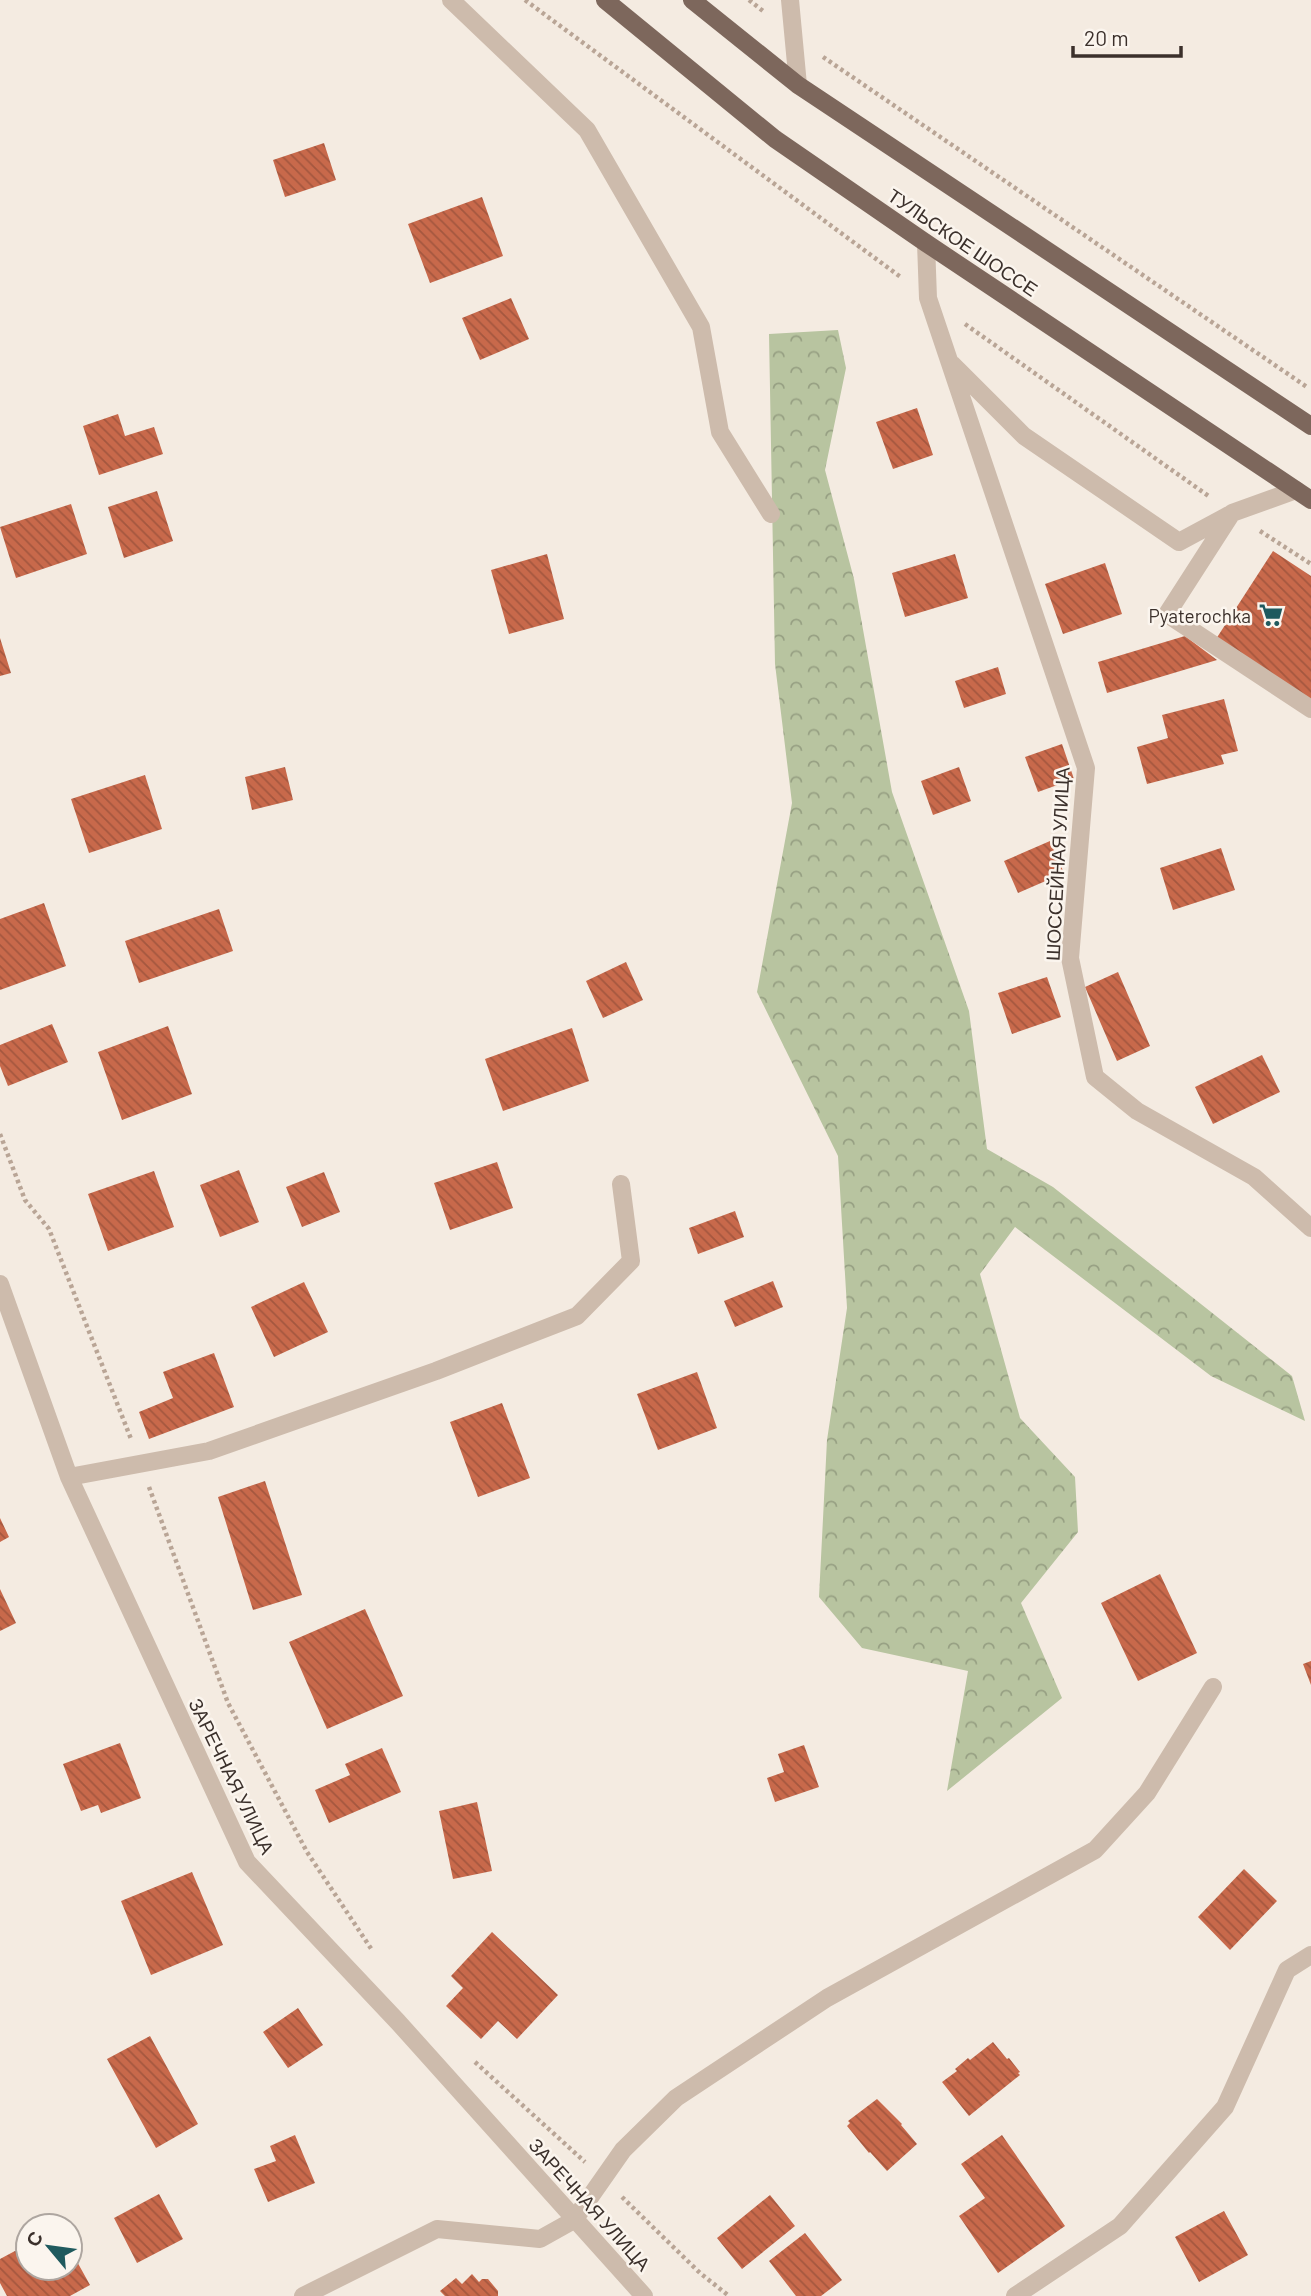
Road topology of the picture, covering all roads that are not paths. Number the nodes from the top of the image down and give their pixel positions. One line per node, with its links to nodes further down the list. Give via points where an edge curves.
1 (451, 0): 11 (street, via 587,130 702,327 720,432)
2 (605, 0): 6 (main road, ТУЛЬСКОЕ ШОССЕ, via 775,139)
3 (692, 0): 5 (main road, ТУЛЬСКОЕ ШОССЕ)
4 (790, 0): 5 (street)
5 (798, 85): 8 (main road, ТУЛЬСКОЕ ШОССЕ)
6 (926, 243): 7 (street, ШОССЕЙНАЯ УЛИЦА, via 928,298); 9 (main road, ТУЛЬСКОЕ ШОССЕ)
7 (950, 361): 10 (street, via 1024,436 1179,542); 14 (street, ШОССЕЙНАЯ УЛИЦА, via 1086,768 1070,958 1096,1077 1137,1111 1254,1177)
8 (1311, 426)
9 (1303, 495): 10 (street)
10 (1232, 513): 12 (street, via 1167,614)
11 (771, 514)
12 (1311, 709)
13 (621, 1184): 16 (street, via 631,1261 577,1316 209,1451)
14 (1311, 1227)
15 (0, 1284): 16 (street, ЗАРЕЧНАЯ УЛИЦА)
16 (69, 1477): 19 (street, ЗАРЕЧНАЯ УЛИЦА, via 247,1862)
17 (1213, 1687): 19 (street, via 1147,1793 1095,1850 828,1998 676,2098 623,2150)
18 (1311, 1955): 22 (street, via 1287,1969 1225,2107 1120,2226)
19 (575, 2220): 20 (street, via 540,2239 437,2229); 21 (street, ЗАРЕЧНАЯ УЛИЦА)
20 (303, 2296)
21 (644, 2296)
22 (1015, 2296)

